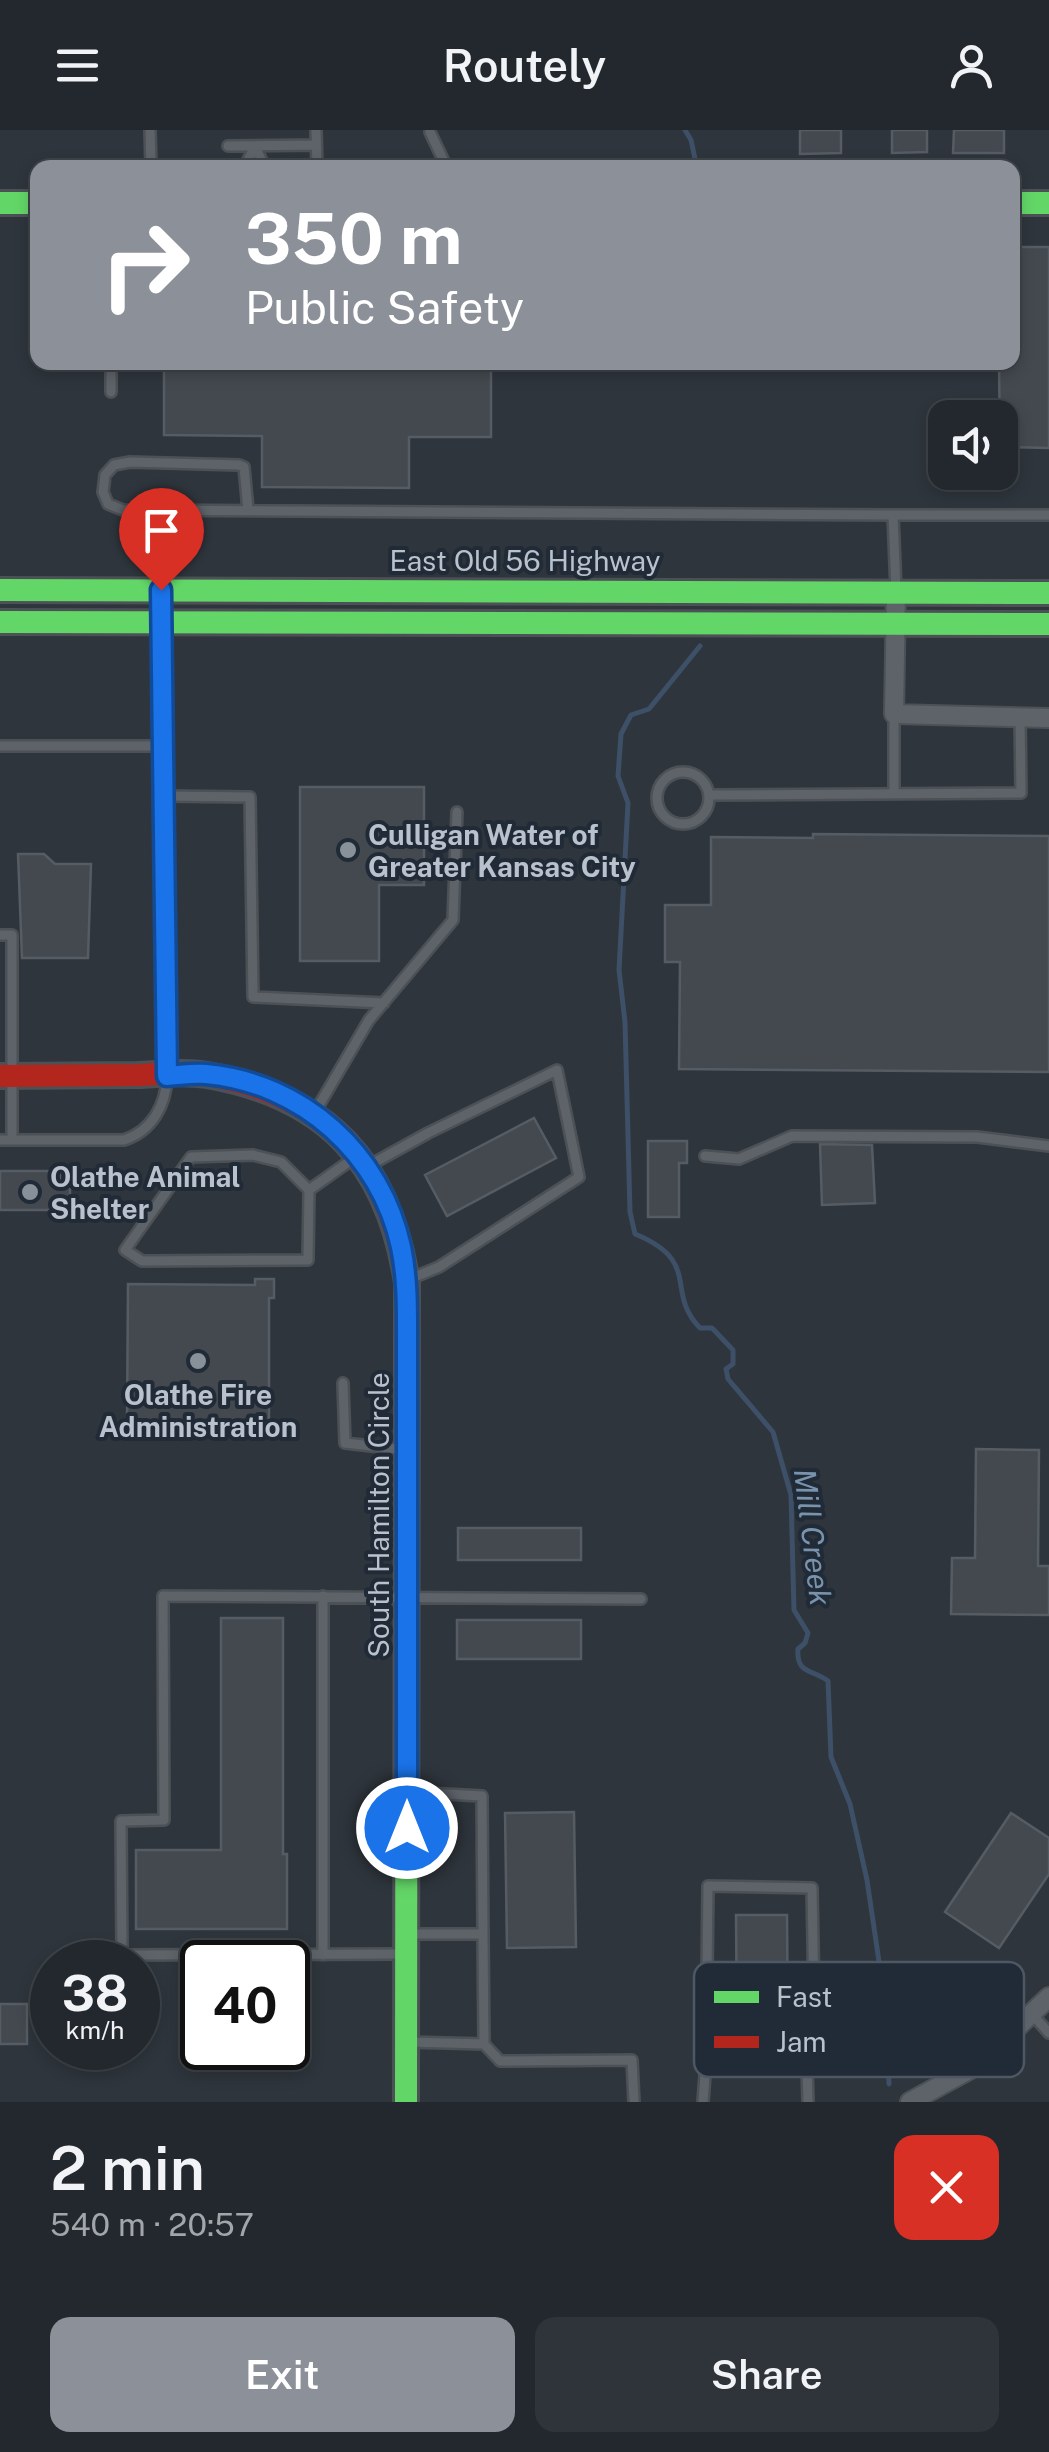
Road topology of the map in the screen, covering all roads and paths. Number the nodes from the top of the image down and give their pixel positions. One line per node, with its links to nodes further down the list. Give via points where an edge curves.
1 (150, 130): 7 (lane)
2 (316, 130): 4 (lane)
3 (430, 132): 11 (lane)
4 (316, 145): 6 (lane); 10 (lane)
5 (228, 146): 6 (lane)
6 (255, 146): 8 (lane); 9 (lane)
7 (150, 160)
8 (248, 160)
9 (261, 160)
10 (317, 160)
11 (443, 160)
12 (0, 203): 13 (main road)
13 (30, 203)
14 (1020, 203): 15 (main road)
15 (1049, 203)
16 (111, 370): 17 (lane)
17 (111, 392)
18 (248, 510): 18 (lane, via 123,510 108,504 104,474 130,462 240,465); 19 (lane)
19 (893, 515): 20 (lane); 23 (lane)
20 (1049, 515)
21 (0, 590): 22 (main road, East Old 56 Highway)
22 (161, 590): 23 (main road, East Old 56 Highway); 26 (street)
23 (896, 593): 24 (main road, East Old 56 Highway); 27 (street)
24 (1049, 593)
25 (0, 622): 26 (main road)
26 (162, 622): 27 (main road); 33 (street)
27 (896, 624): 28 (main road); 29 (street)
28 (1049, 624)
29 (894, 714): 30 (street); 34 (lane)
30 (1020, 718): 31 (street); 34 (lane, via 1021,793)
31 (1049, 718)
32 (0, 746): 33 (lane)
33 (162, 746): 35 (street)
34 (894, 793): 36 (lane)
35 (163, 796): 41 (lane, via 250,797 253,998); 43 (street)
36 (710, 796): 36 (lane, via 704,815 681,824 666,818 656,795 663,780 678,772 696,774)
37 (457, 812): 41 (lane, via 453,920)
38 (0, 936): 40 (lane, via 12,936)
39 (0, 992): 40 (lane)
40 (12, 992): 42 (lane)
41 (384, 1003): 44 (lane)
42 (6, 1076): 43 (main road, South Hamilton Circle); 46 (lane)
43 (167, 1076): 44 (main road, South Hamilton Circle, via 234,1080); 46 (lane, via 166,1094 148,1128 136,1136)
44 (313, 1114): 49 (main road, South Hamilton Circle)
45 (0, 1140): 46 (lane)
46 (12, 1140)
47 (1049, 1146): 48 (lane, via 977,1137 792,1136 739,1158)
48 (704, 1156)
49 (363, 1160): 50 (lane); 51 (main road, South Hamilton Circle, via 390,1213); 51 (lane, via 557,1070 578,1177 439,1267)
50 (309, 1190): 50 (lane, via 282,1162 253,1154 191,1156 125,1250 142,1260 308,1260)
51 (406, 1280): 53 (main road, South Hamilton Circle)
52 (343, 1382): 53 (lane, via 344,1443)
53 (408, 1450): 55 (main road, South Hamilton Circle)
54 (323, 1596): 55 (lane); 60 (lane); 60 (lane, via 163,1596 164,1820 121,1821 122,1955)
55 (408, 1597): 56 (lane); 57 (main road, South Hamilton Circle)
56 (642, 1599)
57 (407, 1792): 58 (lane, via 482,1796); 59 (main road, South Hamilton Circle)
58 (483, 1934): 59 (lane); 68 (lane)
59 (407, 1944): 60 (lane); 67 (main road, South Hamilton Circle)
60 (323, 1955)
61 (707, 1962): 62 (lane, via 708,1886 812,1888)
62 (813, 1962)
63 (1049, 1997): 64 (street)
64 (1032, 2014): 65 (street); 66 (lane)
65 (1024, 2021)
66 (1049, 2033)
67 (406, 2042): 68 (lane); 73 (main road, South Hamilton Circle)
68 (484, 2044): 74 (lane, via 500,2061 632,2060)
69 (705, 2077): 75 (lane)
70 (807, 2077): 76 (lane)
71 (958, 2077): 72 (street)
72 (921, 2099)
73 (406, 2102)
74 (634, 2102)
75 (703, 2102)
76 (808, 2102)

